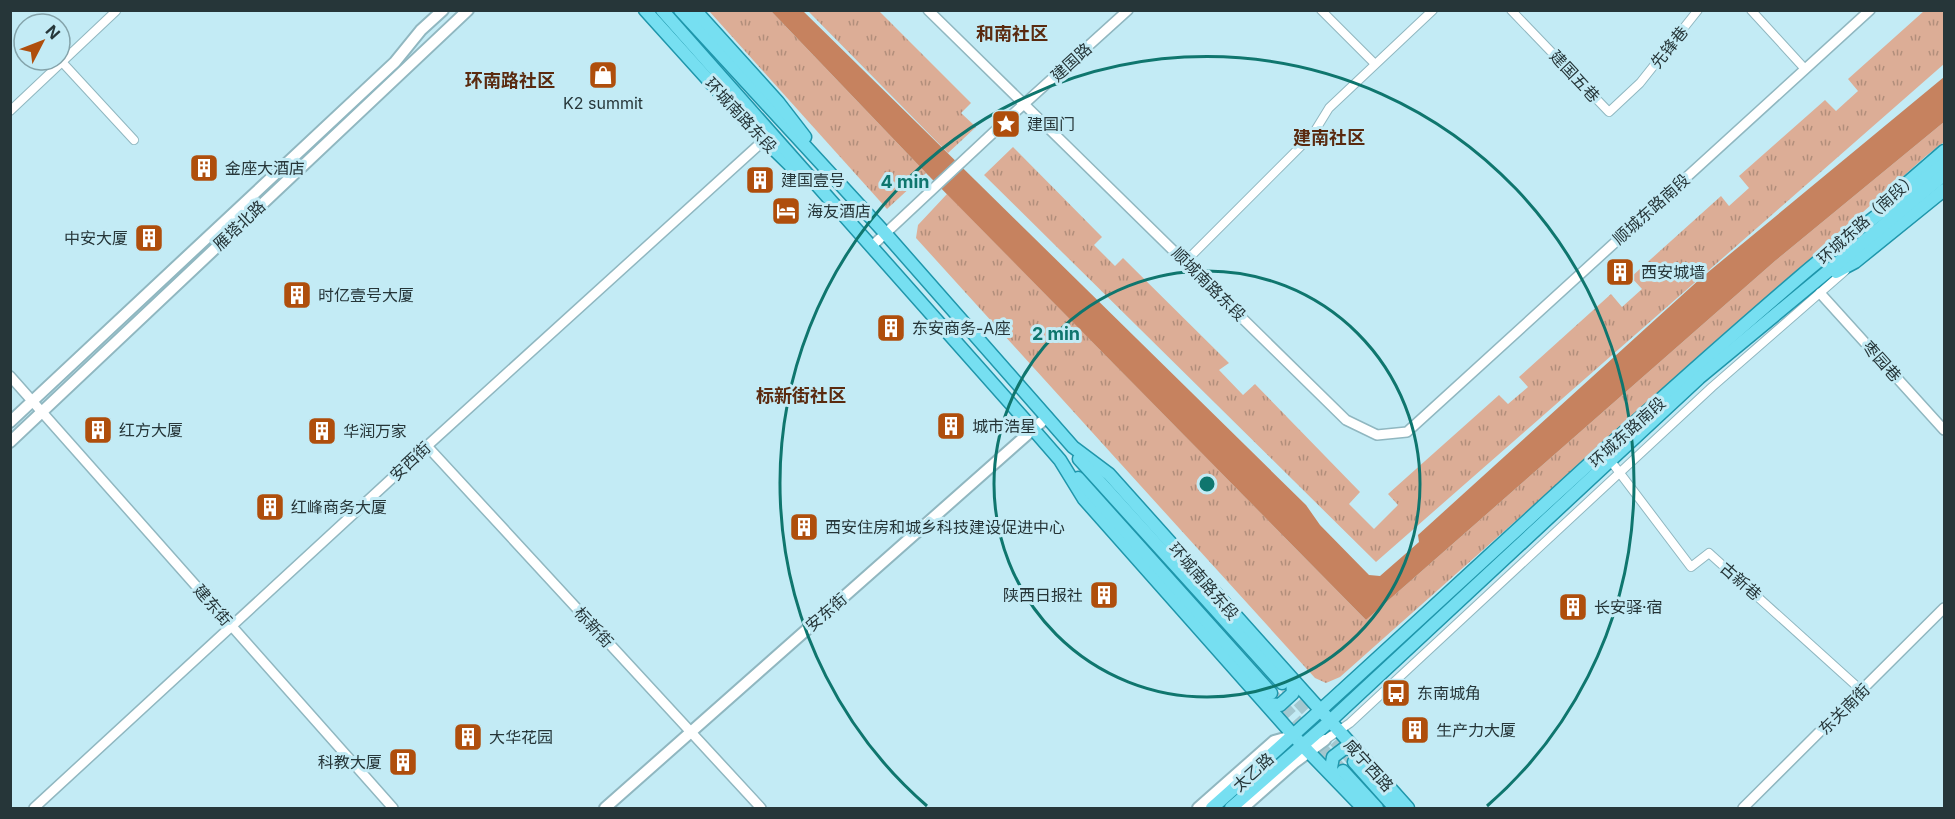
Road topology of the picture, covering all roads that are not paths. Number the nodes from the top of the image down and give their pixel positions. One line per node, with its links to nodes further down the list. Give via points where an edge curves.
1 (443, 10): 40 (main road, 雁塔北路, via 395,62)
2 (468, 10): 41 (main road, 雁塔北路)
3 (645, 10): 27 (main road, 环城南路东段)
4 (662, 10): 33 (main road, 环城南路东段)
5 (680, 10): 32 (main road, 环城南路东段)
6 (695, 10): 32 (main road, 环城南路东段, via 778,102)
7 (928, 10): 22 (street, 顺城南路东段)
8 (1128, 10): 22 (street, 建国路)
9 (1321, 10): 17 (street)
10 (1432, 10): 17 (street)
11 (1511, 10): 21 (street, 建国五巷, via 1609,112)
12 (1698, 10): 21 (street, 先锋巷)
13 (1751, 10): 18 (street)
14 (1870, 10): 18 (street, 顺城东路南段)
15 (116, 11): 16 (street)
16 (72, 53)
17 (1374, 63): 36 (street, via 1329,108 1313,134)
18 (1805, 69): 46 (street, 顺城东路南段)
19 (51, 72): 23 (street)
20 (71, 72): 26 (street)
21 (1640, 83)
22 (1022, 106): 24 (street, 建国路); 36 (street, 顺城南路东段)
23 (10, 111)
24 (1013, 114)
25 (996, 130): 34 (street)
26 (134, 140)
27 (763, 141): 33 (main road, 环城南路东段); 48 (street, 安西街)
28 (1944, 151): 37 (main road, 环城东路（南段）)
29 (1944, 164): 37 (main road, 环城东路南段)
30 (1944, 175): 38 (main road, 环城东路南段)
31 (1944, 190): 38 (main road, 环城东路（南段）)
32 (853, 200): 34 (main road, 环城南路东段)
33 (843, 213): 35 (main road, 环城南路东段)
34 (885, 233): 35 (street); 42 (main road, 环城南路东段)
35 (873, 245): 44 (main road, 环城南路东段)
36 (1186, 261): 46 (street, 顺城南路东段, via 1346,420 1377,435)
37 (1803, 274): 56 (main road, 环城东路南段, via 1609,447)
38 (1817, 288): 45 (street, 枣园巷); 49 (main road, 环城东路南段, via 1699,378); 50 (street)
39 (10, 376): 40 (street, 建东街)
40 (33, 400): 41 (street, 建东街); 43 (main road, 雁塔北路)
41 (43, 411): 47 (main road, 雁塔北路); 52 (street, 建东街)
42 (1047, 417): 44 (main road, 安东街); 53 (main road, 环城南路东段, via 1073,447 1109,474)
43 (10, 422)
44 (1033, 429): 55 (main road, 环城南路东段, via 1060,460 1084,499); 57 (main road, 安东街)
45 (1944, 430)
46 (1407, 432)
47 (10, 441)
48 (427, 446): 52 (street, 安西街); 57 (street, 标新街)
49 (1610, 460): 50 (street, 古新巷); 56 (main road, 环城东路南段)
50 (1621, 473): 54 (street, 古新巷, via 1691,567 1709,553); 56 (street, via 1350,723)
51 (1944, 608): 54 (street, 东关南街)
52 (232, 627): 62 (street, 安西街); 63 (street, 建东街)
53 (1287, 682): 55 (main road, via 1293,693 1280,705); 56 (main road, 环城南路东段)
54 (1862, 691): 74 (street, 东关南街)
55 (1270, 699): 59 (main road, 环城南路东段)
56 (1329, 722): 58 (street); 59 (main road); 60 (main road, 咸宁西路)
57 (691, 731): 64 (main road, 安东街); 65 (street, 标新街)
58 (1325, 740): 59 (main road)
59 (1302, 744): 61 (main road, 咸宁西路); 66 (main road, via 1274,741); 67 (main road, 太乙路); 68 (main road, 太乙路); 69 (main road)
60 (1356, 757): 61 (main road, via 1346,747 1333,757 1331,768); 72 (main road, 咸宁西路); 73 (main road, 咸宁西路)
61 (1339, 774): 70 (main road, 咸宁西路); 71 (main road, 咸宁西路)
62 (34, 808)
63 (393, 808)
64 (605, 808)
65 (761, 808)
66 (1198, 808)
67 (1212, 808)
68 (1231, 808)
69 (1243, 808)
70 (1363, 808)
71 (1377, 808)
72 (1395, 808)
73 (1408, 808)
74 (1743, 808)

